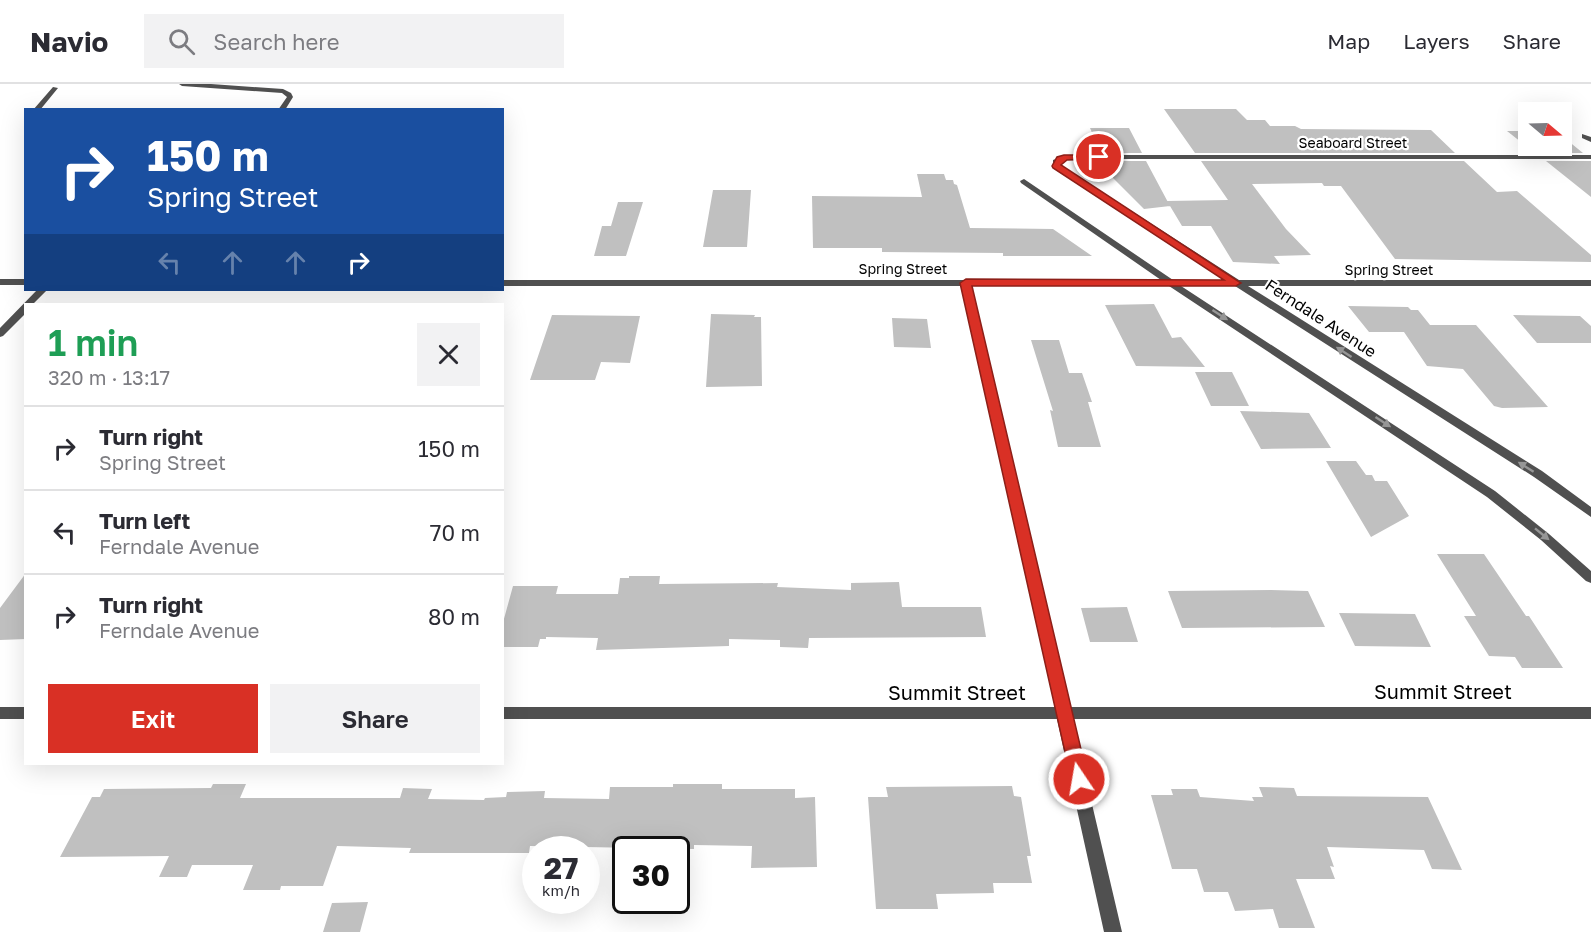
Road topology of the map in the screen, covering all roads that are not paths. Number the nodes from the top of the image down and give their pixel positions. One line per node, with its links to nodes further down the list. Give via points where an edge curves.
1 (182, 84): 4 (street, via 283,92 290,97)
2 (55, 88): 3 (street)
3 (38, 108)
4 (282, 108)
5 (1115, 157): 6 (street, Seaboard Street); 13 (street, Ferndale Avenue, via 1067,157 1056,166)
6 (1591, 157)
7 (1024, 181): 12 (street)
8 (0, 282): 9 (street)
9 (24, 282)
10 (504, 283): 11 (street, Spring Street)
11 (966, 283): 12 (street, Spring Street); 25 (street)
12 (1171, 283): 13 (street, Spring Street); 20 (street, one-way to 20, via 1491,494)
13 (1236, 283): 14 (street, Spring Street); 19 (street, Ferndale Avenue, one-way to 13, via 1538,474)
14 (1591, 284)
15 (41, 291): 16 (street)
16 (30, 303)
17 (24, 309): 18 (street)
18 (0, 334)
19 (1591, 513)
20 (1591, 578)
21 (0, 713): 22 (street)
22 (24, 713)
23 (504, 713): 25 (street, Summit Street)
24 (1591, 713): 25 (street, Summit Street)
25 (1065, 714): 26 (street)
26 (1113, 932)

